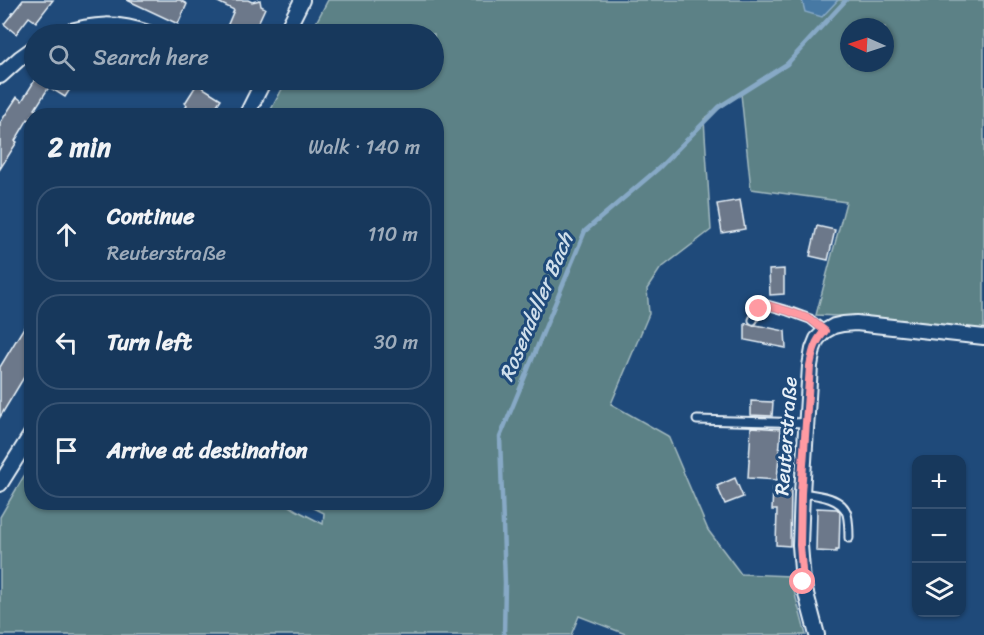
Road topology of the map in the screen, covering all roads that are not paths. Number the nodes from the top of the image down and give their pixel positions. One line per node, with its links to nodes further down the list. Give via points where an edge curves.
1 (302, 0): 2 (street)
2 (290, 24)
3 (24, 55): 4 (street)
4 (0, 76)
5 (255, 90): 6 (street)
6 (249, 108)
7 (753, 320): 8 (lane, via 759,309 767,305 810,319)
8 (825, 331): 9 (street, via 856,323); 11 (street, Reuterstraße, via 813,350)
9 (984, 338)
10 (697, 420): 11 (lane)
11 (807, 423): 14 (street, Reuterstraße)
12 (24, 446): 13 (street)
13 (0, 484)
14 (801, 493): 15 (lane, via 839,502 847,513); 16 (street, Reuterstraße, via 803,582)
15 (849, 538)
16 (817, 635)

